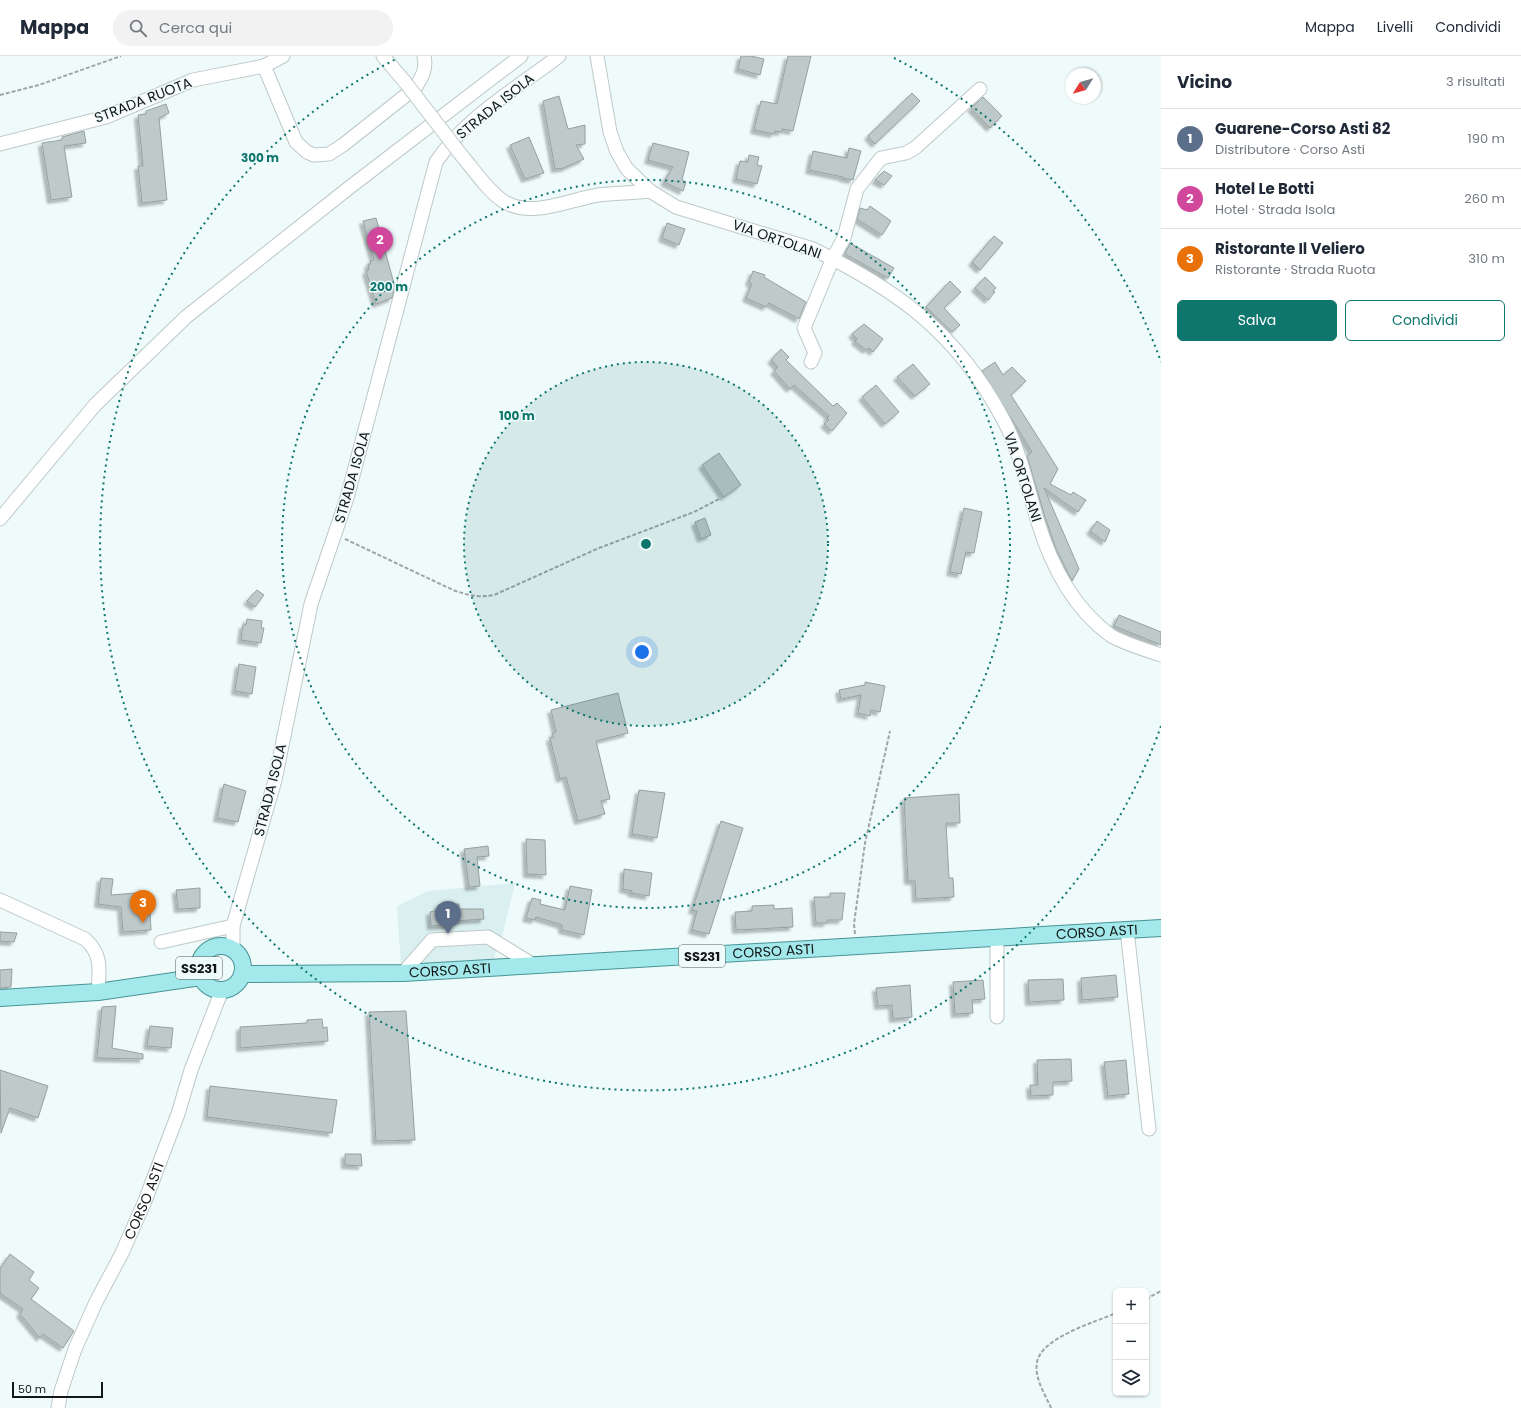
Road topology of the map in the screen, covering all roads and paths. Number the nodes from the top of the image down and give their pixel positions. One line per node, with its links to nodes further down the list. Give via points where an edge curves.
1 (121, 56): 10 (path, via 39,85)
2 (284, 56): 8 (street, STRADA RUOTA)
3 (383, 56): 12 (street, bridge, via 462,156 493,193 504,201 516,207 536,209 598,195)
4 (424, 56): 8 (street, via 426,64 415,88 343,145 329,154 321,155 307,152 296,142)
5 (521, 56): 16 (street, via 350,186 186,317 95,405)
6 (559, 56): 17 (street, STRADA ISOLA, via 469,123 446,146 436,162)
7 (597, 56): 12 (street, VIA ORTOLANI, via 610,132 617,152 627,169)
8 (264, 66): 11 (street, STRADA RUOTA, via 193,80 106,117)
9 (980, 89): 13 (street, via 915,148 881,158 857,189 844,238)
10 (0, 95)
11 (0, 144)
12 (650, 191): 13 (street, VIA ORTOLANI, via 676,206 813,249)
13 (833, 258): 14 (street, via 804,328 814,348 815,353); 18 (street, VIA ORTOLANI, via 867,276 915,309 951,342 978,378 1016,446 1038,521 1056,567 1073,598 1111,636)
14 (811, 362)
15 (719, 499): 17 (path, via 694,512 599,548 494,595 482,597 469,596 453,590)
16 (0, 519)
17 (335, 535): 23 (street, STRADA ISOLA, via 311,604 275,780)
18 (1161, 655)
19 (890, 731): 28 (path, via 865,843 854,924)
20 (0, 891): 22 (street)
21 (0, 900): 22 (street)
22 (27, 912): 35 (street, via 85,939 94,947 99,961)
23 (233, 926): 27 (street); 29 (street, STRADA ISOLA)
24 (1161, 928): 25 (main road, CORSO ASTI / SS231)
25 (1127, 930): 26 (main road, CORSO ASTI / SS231); 38 (street)
26 (997, 938): 28 (main road, CORSO ASTI / SS231); 37 (street)
27 (161, 942)
28 (857, 947): 30 (main road, CORSO ASTI / SS231)
29 (233, 950): 32 (main road, SS231, via 242,961); 33 (main road, SS231, via 220,946 207,951 199,963)
30 (535, 966): 31 (main road, CORSO ASTI / SS231); 31 (street, via 488,937 481,937 432,940)
31 (403, 973): 32 (main road, CORSO ASTI / SS231)
32 (242, 974): 34 (main road, SS231, via 234,985)
33 (201, 977): 34 (main road, SS231, via 209,987); 35 (main road)
34 (222, 990): 42 (street, CORSO ASTI, via 145,1201 75,1349 60,1392)
35 (98, 992): 36 (main road)
36 (0, 998)
37 (997, 1017)
38 (1149, 1129)
39 (1161, 1292): 40 (path)
40 (1149, 1298)
41 (1113, 1314): 43 (path, via 1062,1336 1049,1344 1041,1354 1037,1361 1039,1378)
42 (58, 1408)
43 (1051, 1408)

